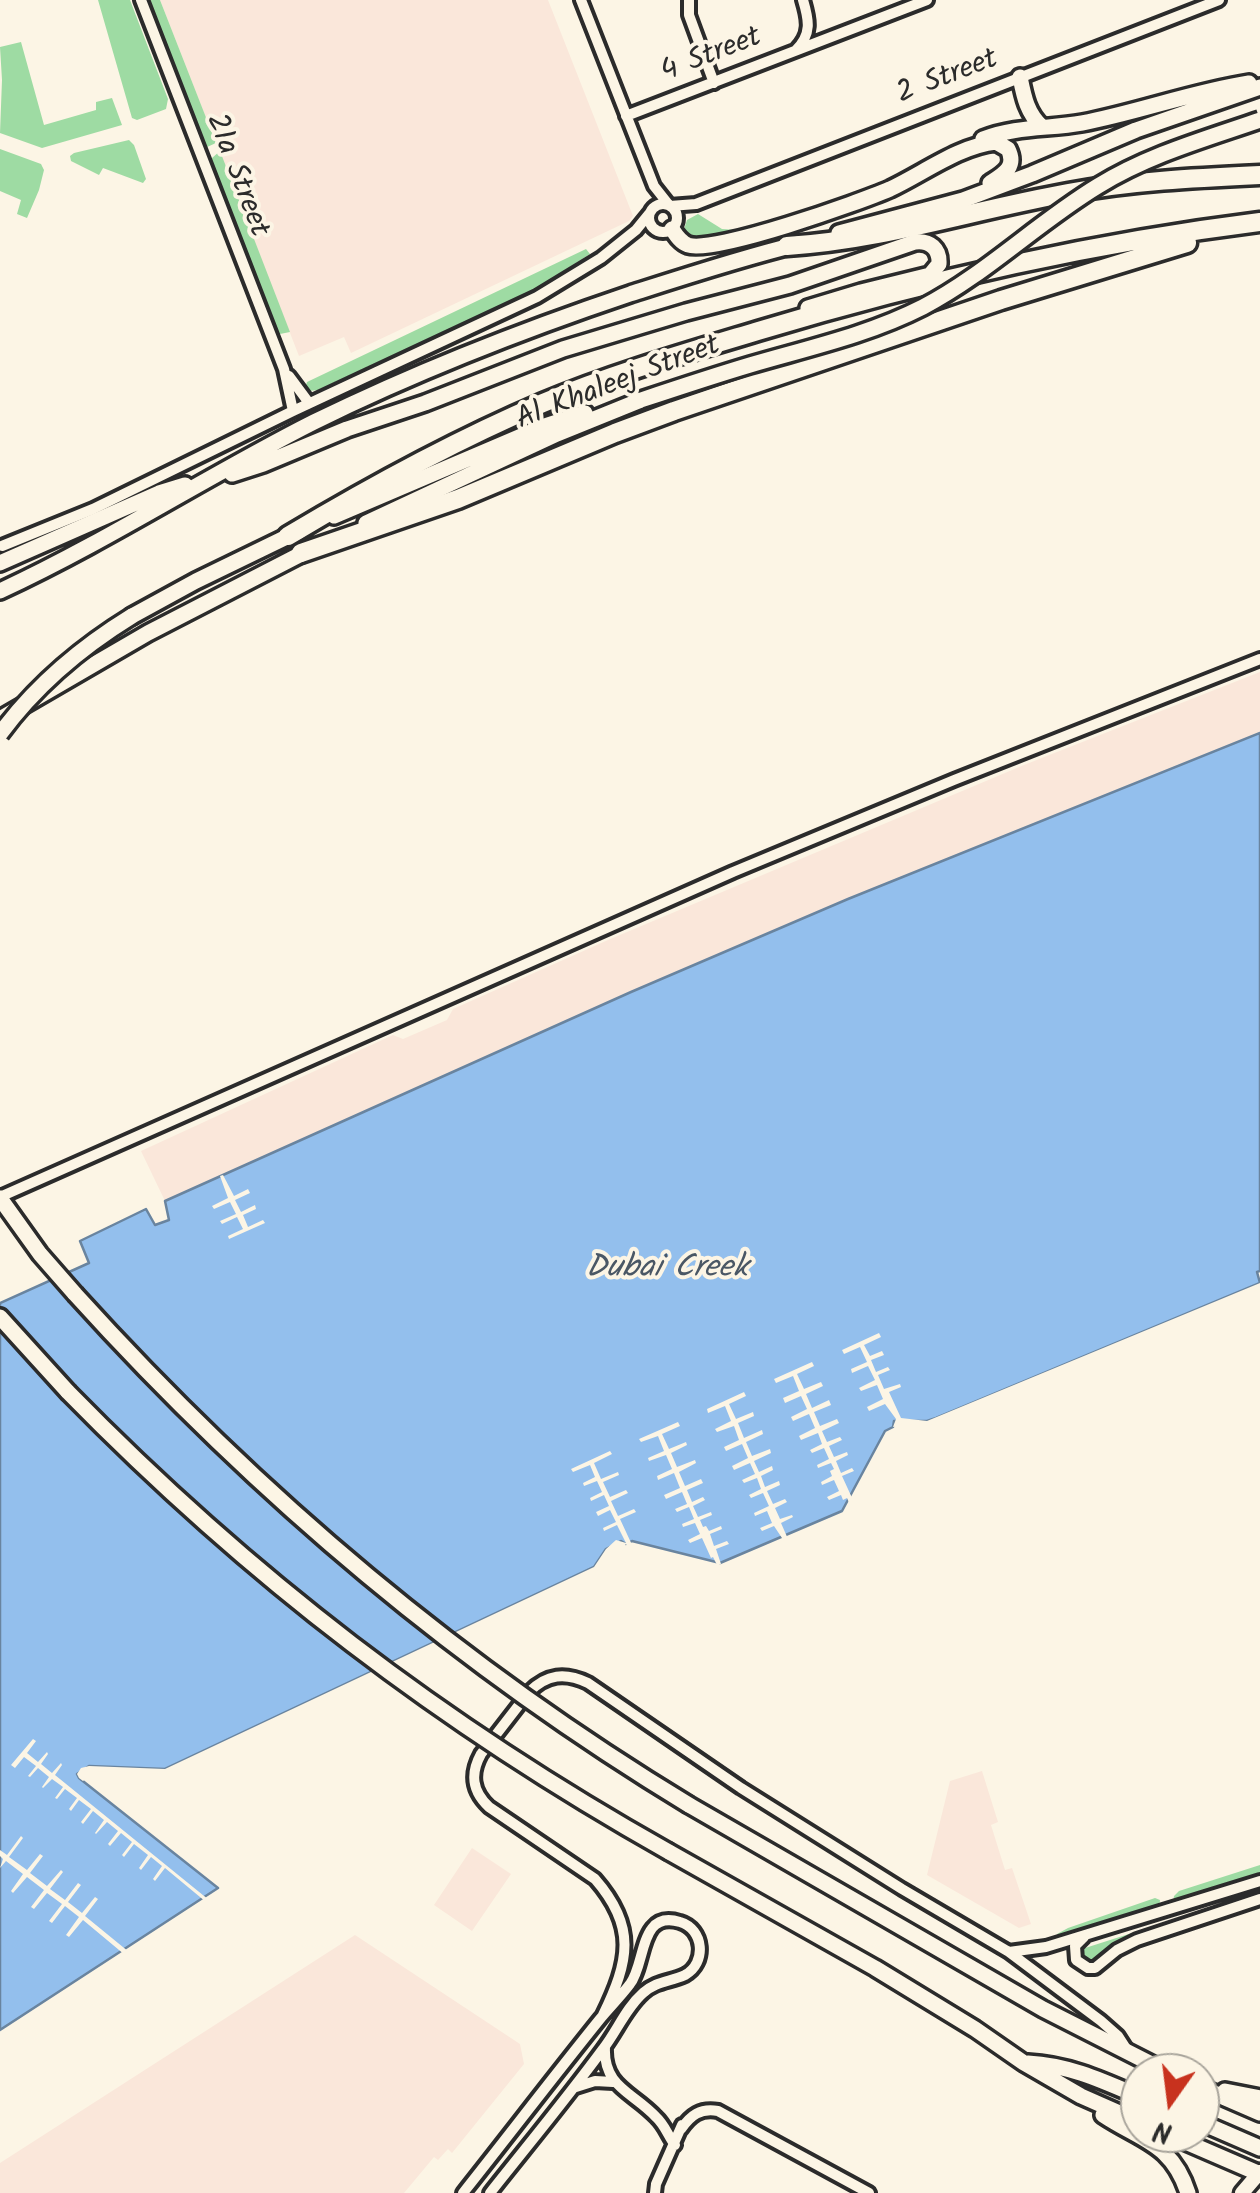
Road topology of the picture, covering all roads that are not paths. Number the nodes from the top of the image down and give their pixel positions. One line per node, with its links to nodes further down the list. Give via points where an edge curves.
1 (140, 0): 28 (street, 21a Street)
2 (581, 0): 13 (street)
3 (689, 0): 11 (street)
4 (803, 0): 7 (street)
5 (927, 0): 8 (street, 4 Street)
6 (1219, 0): 10 (street, 2 Street)
7 (809, 22): 8 (street); 9 (street)
8 (833, 37): 9 (street, 4 Street)
9 (791, 54): 11 (street, 4 Street)
10 (1020, 77): 15 (main road, via 1029,112); 20 (street, 2 Street)
11 (714, 83): 13 (street, 4 Street)
12 (1260, 85): 15 (main road); 19 (main road)
13 (626, 116): 18 (street)
14 (1260, 120): 30 (main road, Al Khaleej Street, bridge, via 1116,175 964,282 901,317)
15 (1042, 127): 16 (main road, via 991,136)
16 (950, 158): 19 (main road, via 992,142 1011,153 1008,170); 24 (main road, via 845,207 716,244 688,245)
17 (1260, 175): 26 (highway, via 1104,186 882,235)
18 (654, 186): 21 (street); 22 (street)
19 (963, 200): 26 (main road)
20 (696, 204): 21 (street, 2 Street); 24 (street, 2 Street)
21 (669, 205): 22 (street); 24 (street, via 676,212)
22 (651, 211): 24 (street, via 650,223); 25 (street)
23 (1260, 223): 27 (highway, via 960,277); 34 (highway, via 1044,286 674,411 458,500)
24 (667, 228): 25 (street)
25 (631, 235): 29 (street, via 536,297)
26 (787, 246): 32 (main road, via 606,302 457,358 314,422)
27 (736, 338): 32 (main road, via 812,307 930,275 939,264 937,250 915,242 564,349); 33 (highway, via 518,414)
28 (284, 370): 29 (street, 21a Street); 31 (street, 21a Street)
29 (310, 403): 31 (street)
30 (634, 403): 33 (main road, via 561,420); 34 (main road, Al Khaleej Street)
31 (293, 411): 35 (street)
32 (209, 479): 35 (main road); 36 (main road)
33 (288, 536): 39 (main road, bridge, via 92,642)
34 (301, 553): 38 (main road, Al Khaleej Street)
35 (1, 554)
36 (0, 591)
37 (1260, 659): 40 (street, via 733,872)
38 (0, 719)
39 (0, 734)
40 (0, 1198): 48 (main road, bridge, via 94,1316 204,1428 438,1632 560,1724 689,1805)
41 (0, 1317): 50 (main road, bridge, via 212,1530 438,1710)
42 (1260, 1881): 44 (street)
43 (1260, 1899): 44 (street, via 1137,1940 1095,1968 1076,1960 1075,1946)
44 (1085, 1936): 45 (street)
45 (1008, 1952): 46 (street, via 726,1778 588,1683 550,1677 481,1754 473,1776 489,1807 608,1894 625,1949); 49 (street, via 1101,2021)
46 (603, 2015): 47 (street, via 631,1983 651,1928 674,1920 695,1932 696,1966 642,1993); 67 (street)
47 (606, 2046): 51 (street); 53 (street)
48 (1125, 2053)
49 (1129, 2053)
50 (1024, 2062): 52 (main road, via 1071,2069); 55 (main road)
51 (614, 2082): 53 (street, via 586,2082); 60 (street)
52 (1120, 2089)
53 (570, 2091): 68 (street)
54 (1220, 2091): 57 (main road)
55 (1081, 2096): 58 (main road); 71 (main road, via 1165,2152)
56 (1220, 2096): 59 (main road)
57 (1260, 2098)
58 (1120, 2113)
59 (1260, 2113)
60 (654, 2114): 61 (street); 63 (street)
61 (681, 2130): 63 (street); 70 (street, via 700,2111 729,2116)
62 (1220, 2131): 64 (main road)
63 (674, 2145): 69 (street)
64 (1260, 2148)
65 (1212, 2153): 66 (main road)
66 (1260, 2173): 72 (main road)
67 (463, 2193)
68 (490, 2193)
69 (659, 2193)
70 (869, 2193)
71 (1188, 2193)
72 (1242, 2193)

